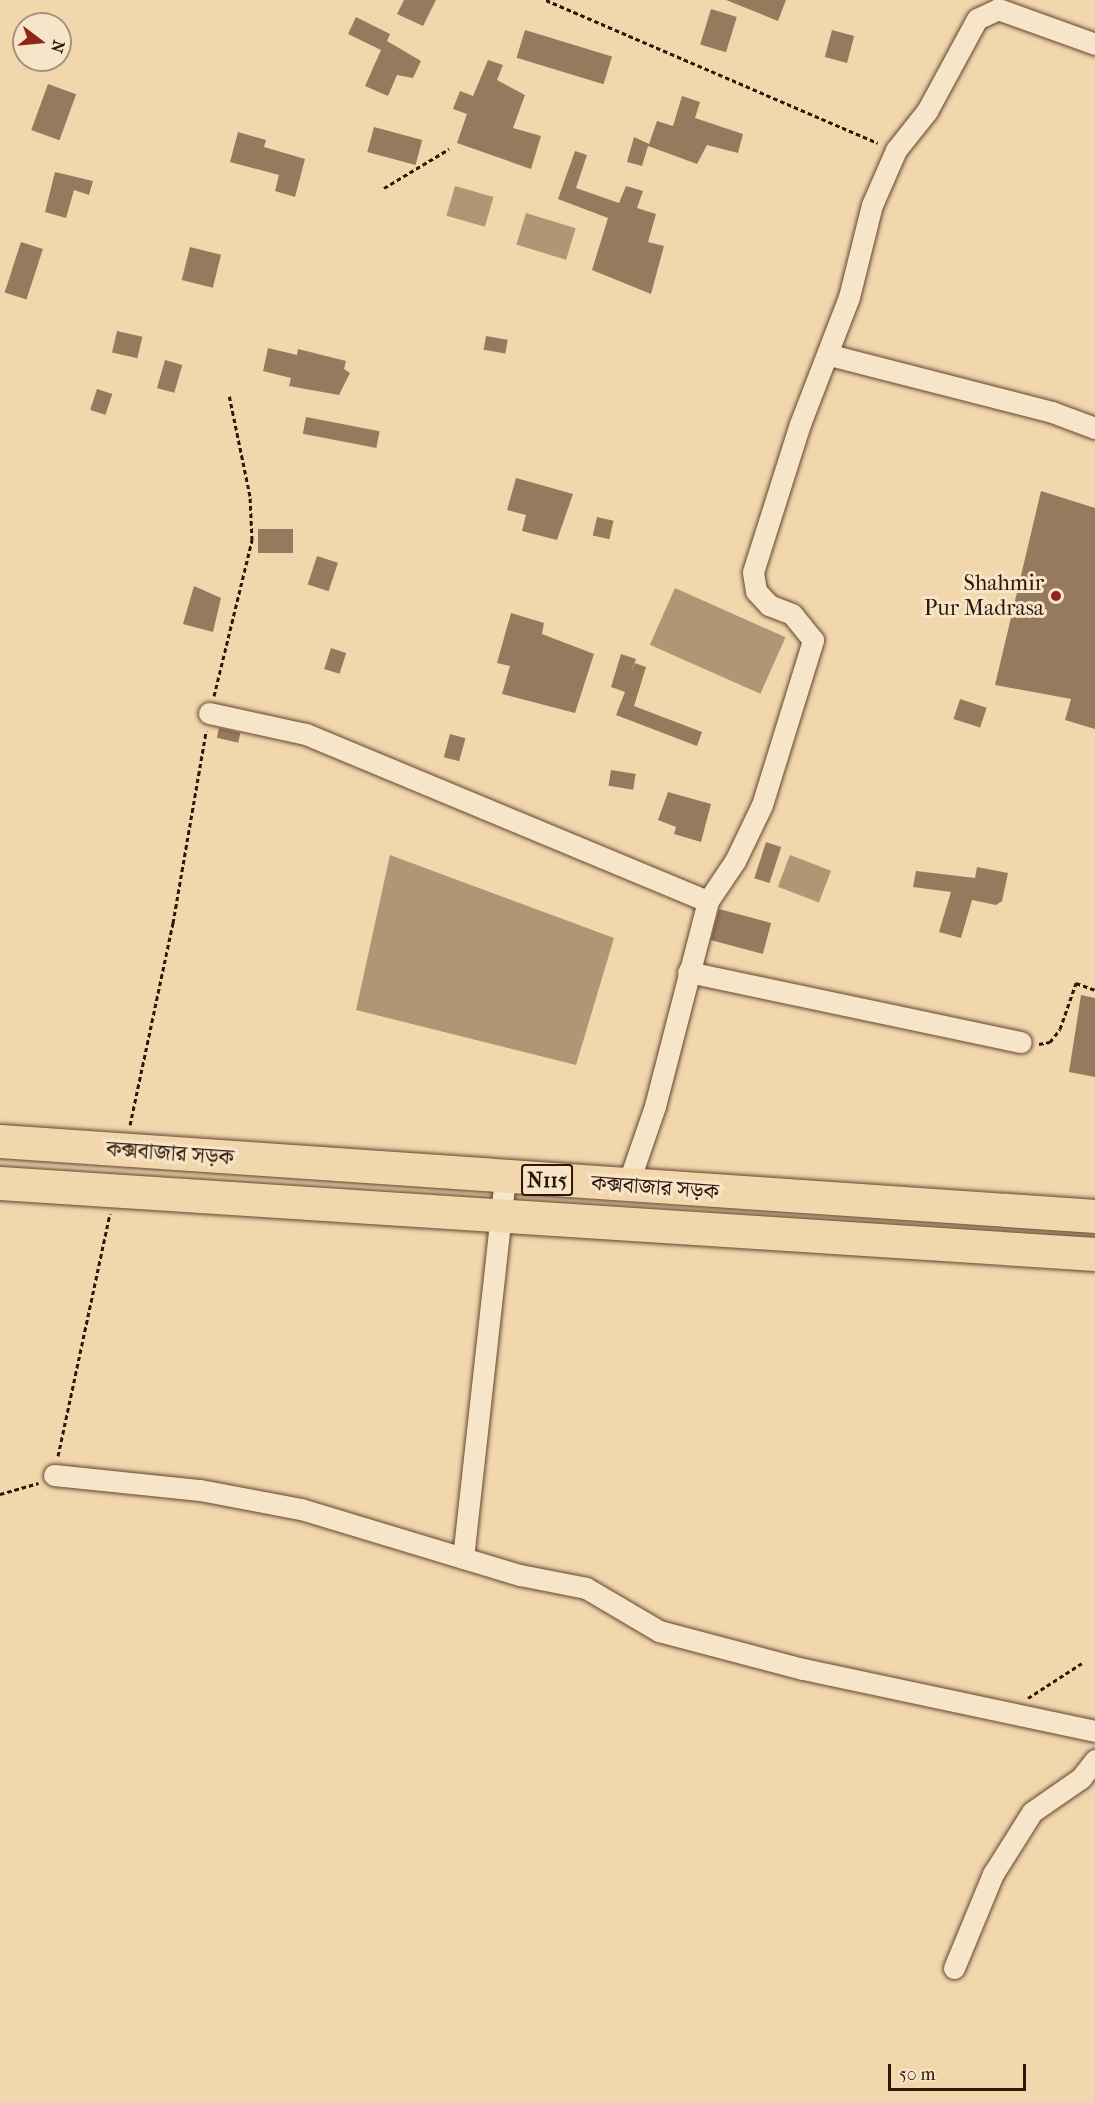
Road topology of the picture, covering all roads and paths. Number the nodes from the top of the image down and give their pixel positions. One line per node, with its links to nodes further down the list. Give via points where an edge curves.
1 (546, 0): 4 (path)
2 (1095, 44): 4 (street, via 998,9 977,19 927,111)
3 (449, 149): 5 (path)
4 (896, 150): 6 (street, via 872,205)
5 (384, 189)
6 (830, 356): 8 (street, via 1052,412); 10 (street, via 800,424 753,572 756,591 769,605 792,614 813,640 762,805 735,861)
7 (229, 395): 9 (path, via 250,496 252,540)
8 (1095, 428)
9 (209, 713): 10 (street, via 306,734); 15 (path, via 173,923)
10 (708, 901): 11 (street)
11 (687, 972): 13 (street); 18 (street, via 655,1106)
12 (1095, 990): 13 (path, via 1076,983 1060,1029 1050,1042)
13 (1020, 1042)
14 (0, 1141): 15 (highway, কক্সবাজার সড়ক / N115)
15 (126, 1151): 16 (highway, কক্সবাজার সড়ক / N115)
16 (504, 1176): 18 (highway, কক্সবাজার সড়ক / N115); 21 (street)
17 (0, 1183): 19 (highway, কক্সবাজার সড়ক / N115)
18 (627, 1187): 20 (highway, কক্সবাজার সড়ক / N115)
19 (115, 1191): 21 (highway, কক্সবাজার সড়ক / N115); 23 (path)
20 (1095, 1216)
21 (502, 1218): 22 (highway, কক্সবাজার সড়ক / N115); 25 (street)
22 (1095, 1254)
23 (54, 1475): 24 (path, via 23,1490); 25 (street, via 200,1490 301,1509)
24 (0, 1494)
25 (463, 1558): 27 (street, via 586,1588 658,1631 803,1669)
26 (1082, 1663): 27 (path)
27 (1007, 1712): 28 (street)
28 (1095, 1731)
29 (1095, 1761): 30 (street, via 1081,1778 1032,1812 993,1874)
30 (954, 1968)

